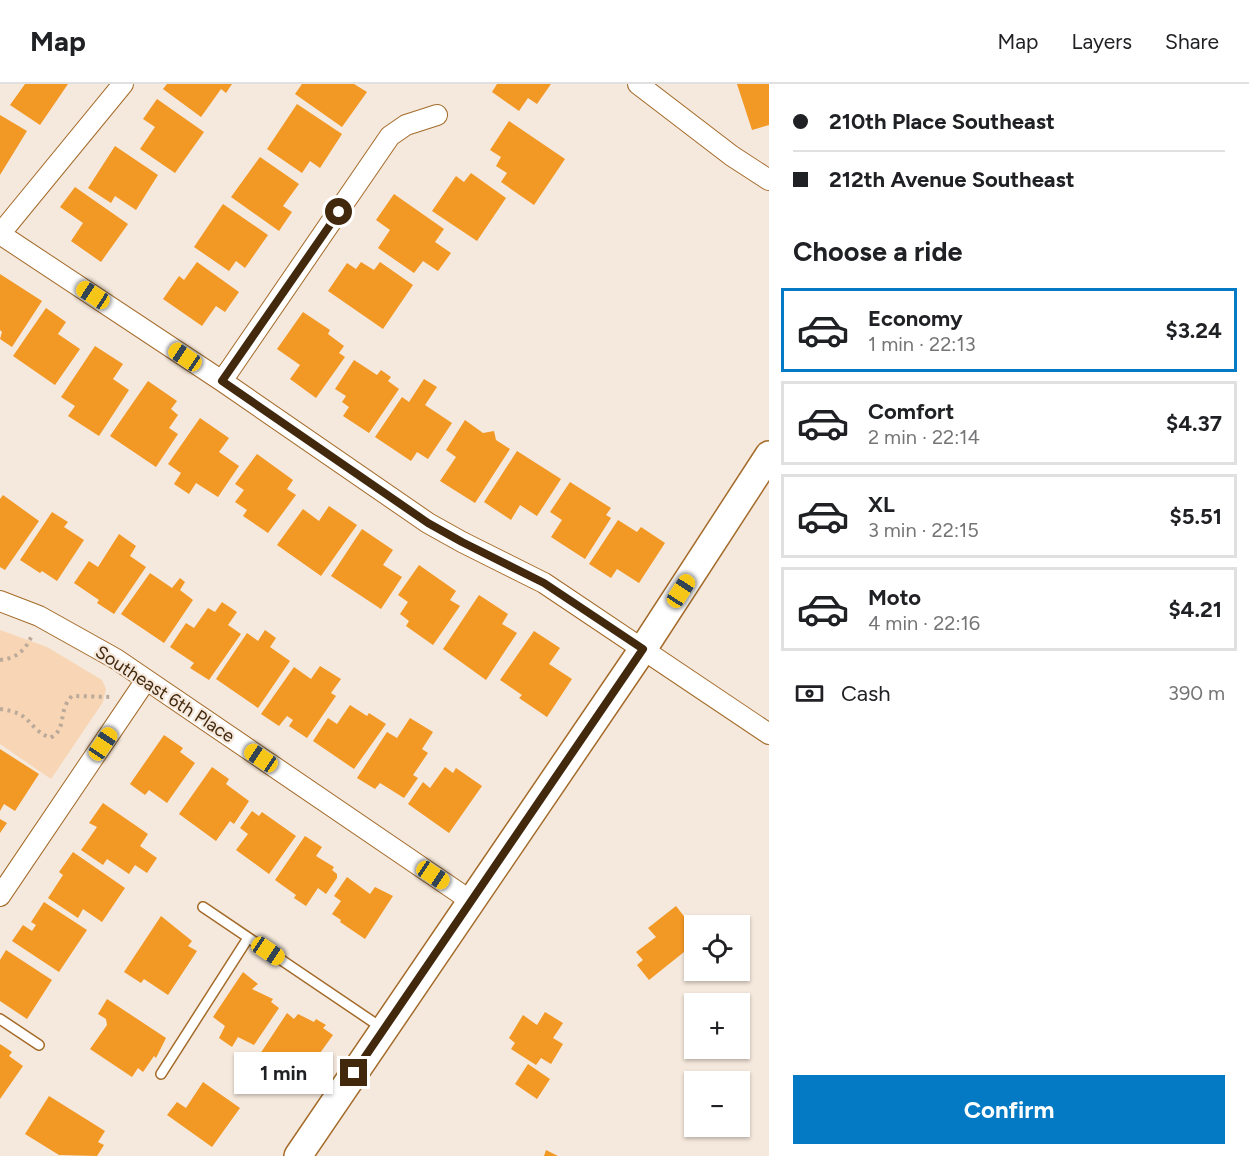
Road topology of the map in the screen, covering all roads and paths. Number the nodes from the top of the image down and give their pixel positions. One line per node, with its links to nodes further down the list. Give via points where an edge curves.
1 (123, 84): 5 (street)
2 (638, 84): 4 (street)
3 (437, 115): 6 (street, via 406,125 390,136)
4 (769, 180)
5 (0, 234): 6 (street)
6 (222, 381): 10 (street, via 428,523 544,583)
7 (769, 455): 10 (street)
8 (0, 601): 9 (street, Southeast 6th Place)
9 (39, 616): 11 (path, via 29,643 20,654); 12 (street, Southeast 6th Place)
10 (643, 649): 15 (street); 17 (street)
11 (0, 660)
12 (146, 680): 13 (street); 17 (street, Southeast 6th Place)
13 (129, 705): 14 (path, via 115,697 72,696 62,712 57,735 50,738 25,716); 16 (street)
14 (0, 710)
15 (769, 734)
16 (0, 896)
17 (471, 901): 21 (street)
18 (203, 907): 19 (lane)
19 (249, 938): 21 (lane); 23 (lane)
20 (0, 1019): 22 (lane)
21 (384, 1030): 24 (street)
22 (39, 1045)
23 (160, 1074)
24 (298, 1156)

